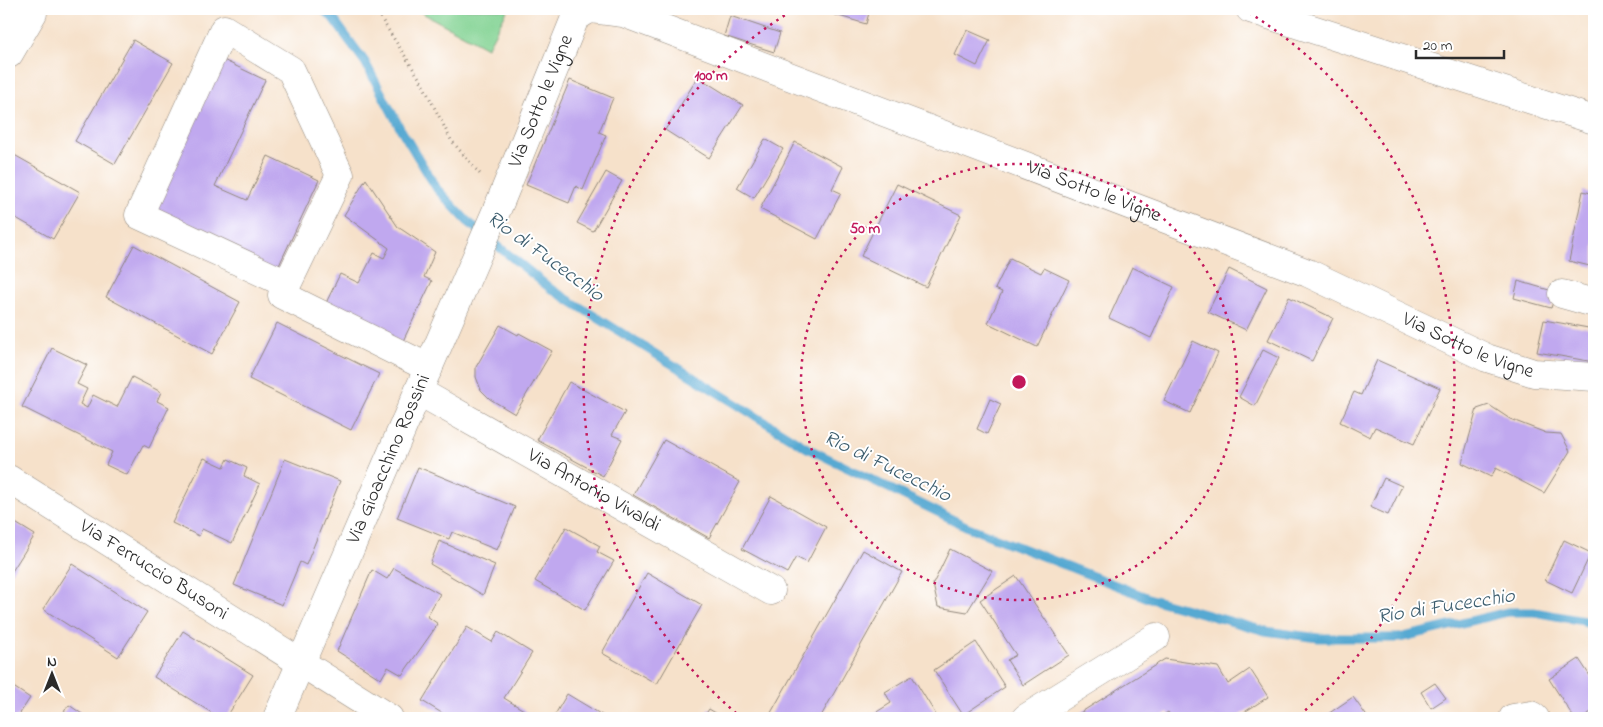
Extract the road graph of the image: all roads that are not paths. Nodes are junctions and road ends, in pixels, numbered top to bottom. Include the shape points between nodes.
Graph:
1 (25, 9) edge
2 (590, 9) edge
3 (1250, 9) edge
4 (9, 54) edge
5 (1594, 120) edge
6 (496, 211) joint
7 (287, 284) junction
8 (1562, 294) dead end
9 (1594, 303) edge
10 (1594, 377) edge
11 (424, 379) junction
12 (9, 479) edge
13 (770, 591) dead end
14 (1156, 637) dead end
15 (299, 663) junction
16 (277, 718) edge
17 (388, 718) edge
18 (1026, 718) edge

1 - 4 street via 33,13
2 - 6 street, Via Sotto le Vigne via 575,18
2 - 10 street, Via Sotto le Vigne via 623,13 1308,272 1487,358 1534,373
3 - 5 street
6 - 11 street, Via Gioacchino Rossini
7 - 7 street via 340,175 291,70 224,29 139,216
7 - 11 street, Via Antonio Vivaldi via 282,295
8 - 9 street
11 - 13 street, Via Antonio Vivaldi
11 - 15 street, Via Gioacchino Rossini
12 - 15 street, Via Ferruccio Busoni
14 - 18 street
15 - 16 street, Via Gioacchino Rossini
15 - 17 street, Via Ferruccio Busoni

